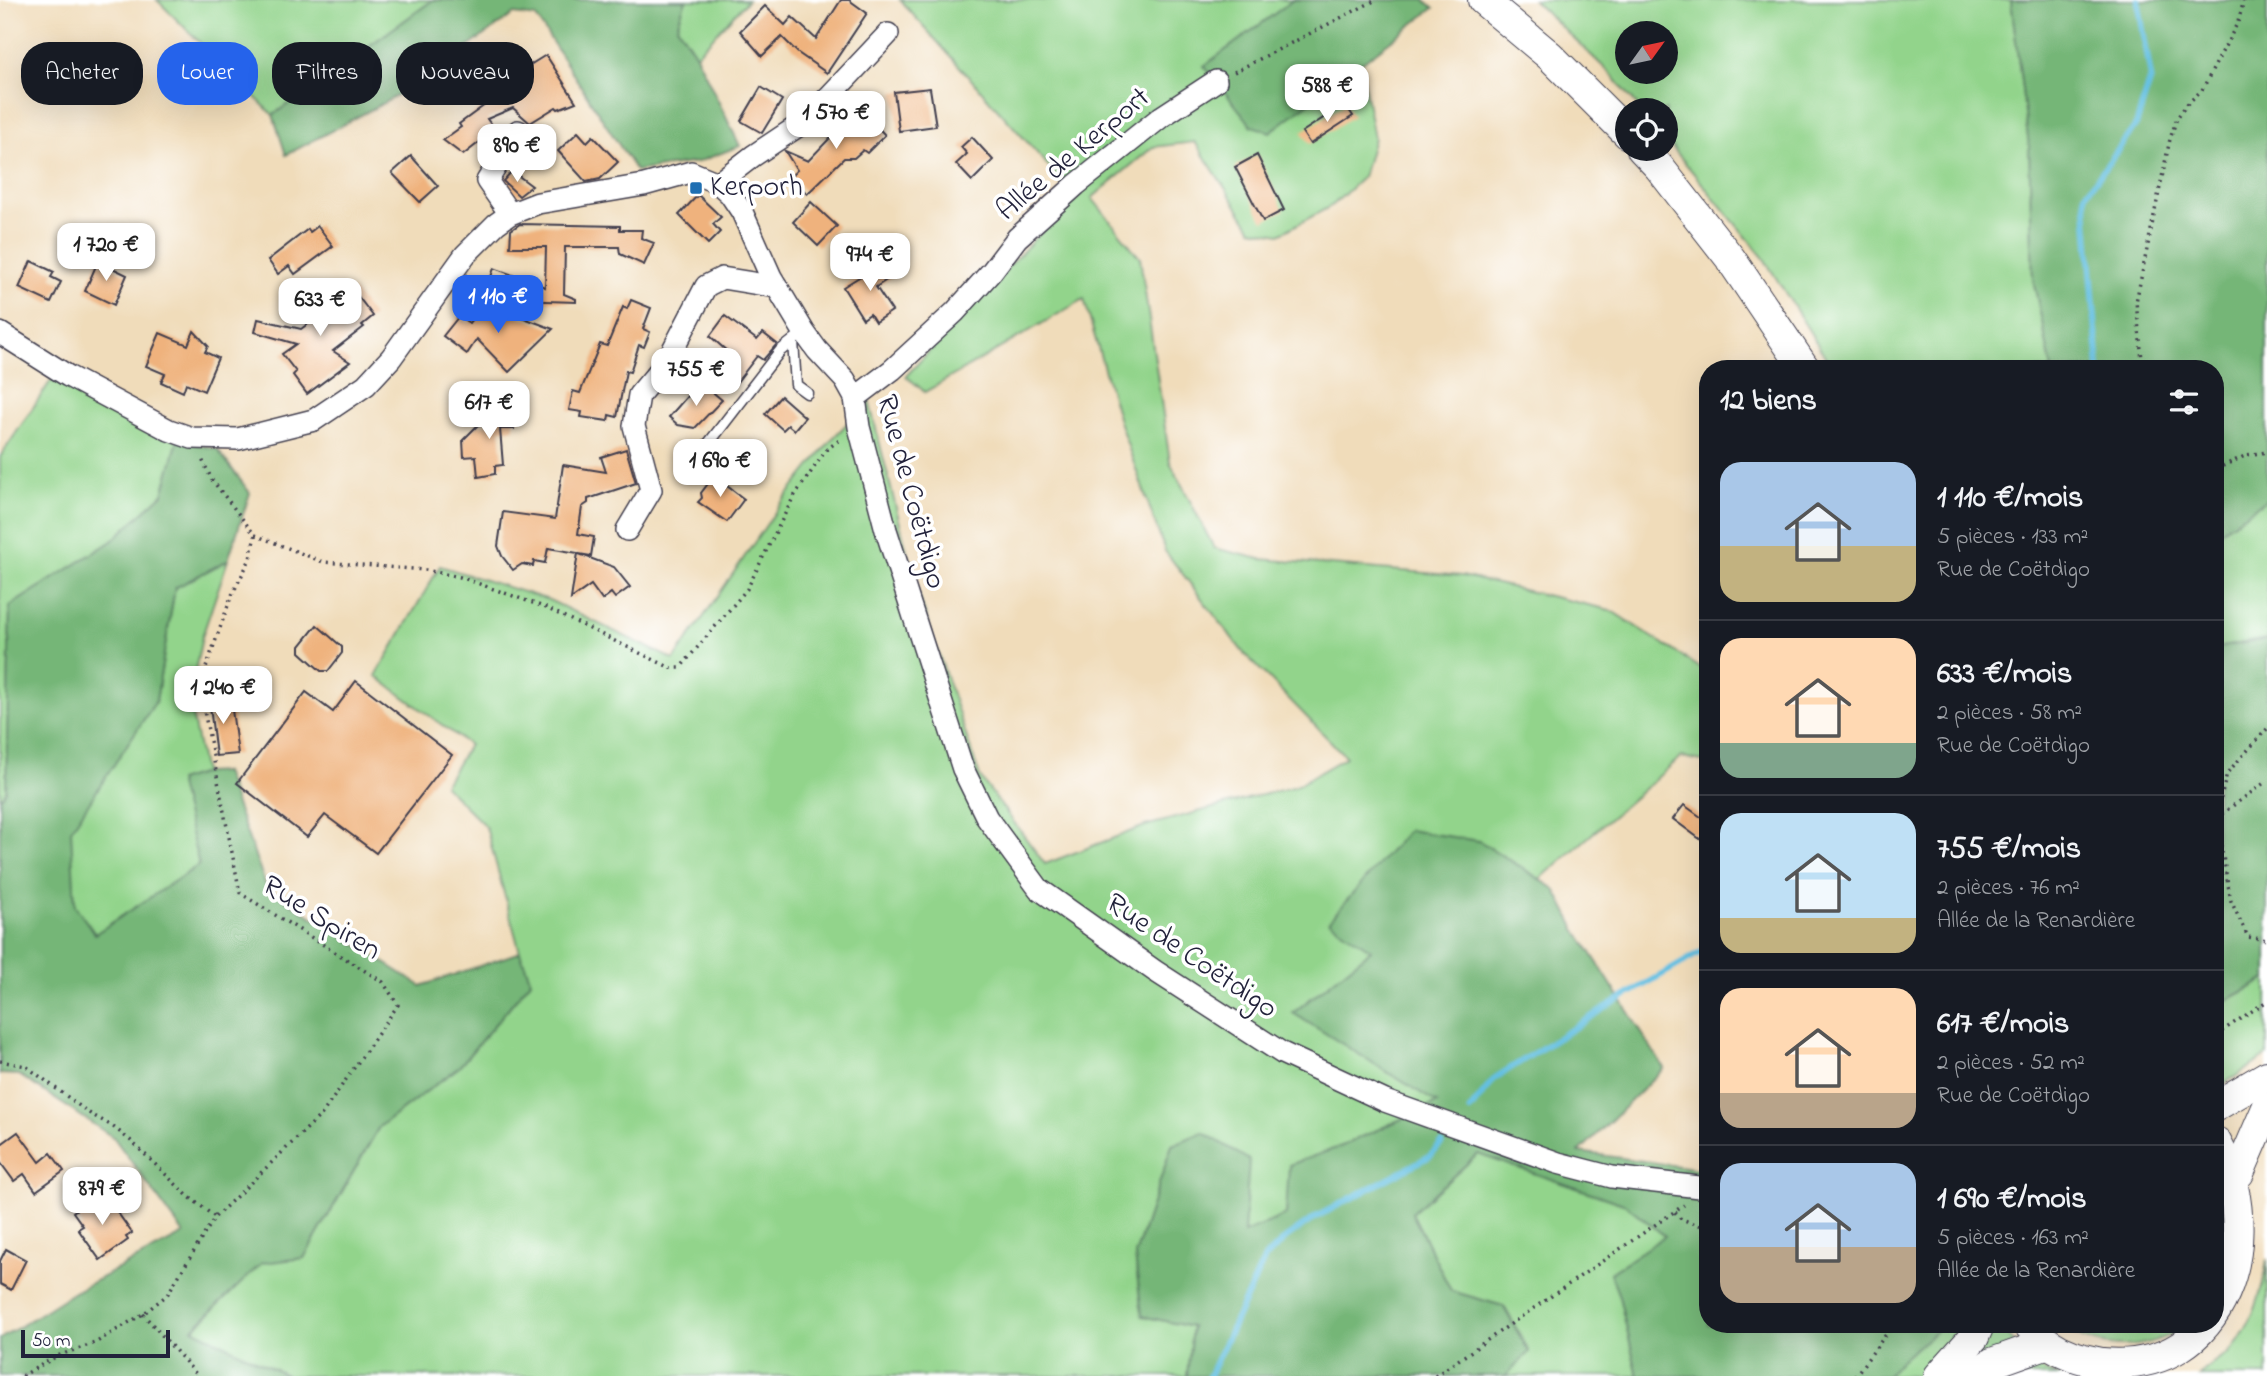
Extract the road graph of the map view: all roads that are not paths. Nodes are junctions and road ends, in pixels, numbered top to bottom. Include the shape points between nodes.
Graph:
1 (1483, 0) edge
2 (888, 34) dead end
3 (1216, 81) road end
4 (1615, 121) edge
5 (518, 131) dead end
6 (1652, 161) edge
7 (718, 183) junction
8 (510, 214) junction
9 (776, 287) junction
10 (0, 333) edge
11 (799, 336) junction
12 (1799, 360) edge
13 (807, 393) dead end
14 (855, 398) junction
15 (735, 476) dead end
16 (627, 530) dead end
17 (2267, 1076) edge
18 (2224, 1101) edge
19 (2267, 1108) edge
20 (2224, 1153) edge
21 (2239, 1173) junction
22 (1699, 1187) edge
23 (2224, 1320) edge
24 (1975, 1333) edge
25 (2208, 1333) edge
26 (2038, 1334) edge
27 (2176, 1365) edge
28 (2104, 1370) edge
29 (1939, 1376) edge
30 (1971, 1376) edge

1 - 4 main road via 1550,56
2 - 7 street via 807,120
3 - 14 street, Allée de Kerport via 1161,117 1076,185 1017,238 955,312
5 - 8 street via 487,181
6 - 12 main road via 1730,258
7 - 8 street via 691,172 645,185 538,203
7 - 9 street, Rue de Coëtdigo via 742,212
8 - 10 street via 465,255 391,358 366,385 313,419 238,439 192,438 169,430
9 - 11 street, Rue de Coëtdigo
9 - 16 street via 722,278 706,286 666,362 639,395 634,426 651,490
11 - 13 lane via 796,385
11 - 14 street, Rue de Coëtdigo via 845,380
11 - 15 lane via 780,351 702,452
14 - 22 street, Rue de Coëtdigo via 886,530 963,769 987,818 1040,889 1282,1054 1385,1101 1558,1163 1612,1177
17 - 18 main road
19 - 21 main road
20 - 21 main road
21 - 23 main road via 2252,1210 2254,1249 2244,1287
24 - 29 main road
25 - 27 main road
26 - 28 main road
26 - 30 main road
27 - 28 main road

